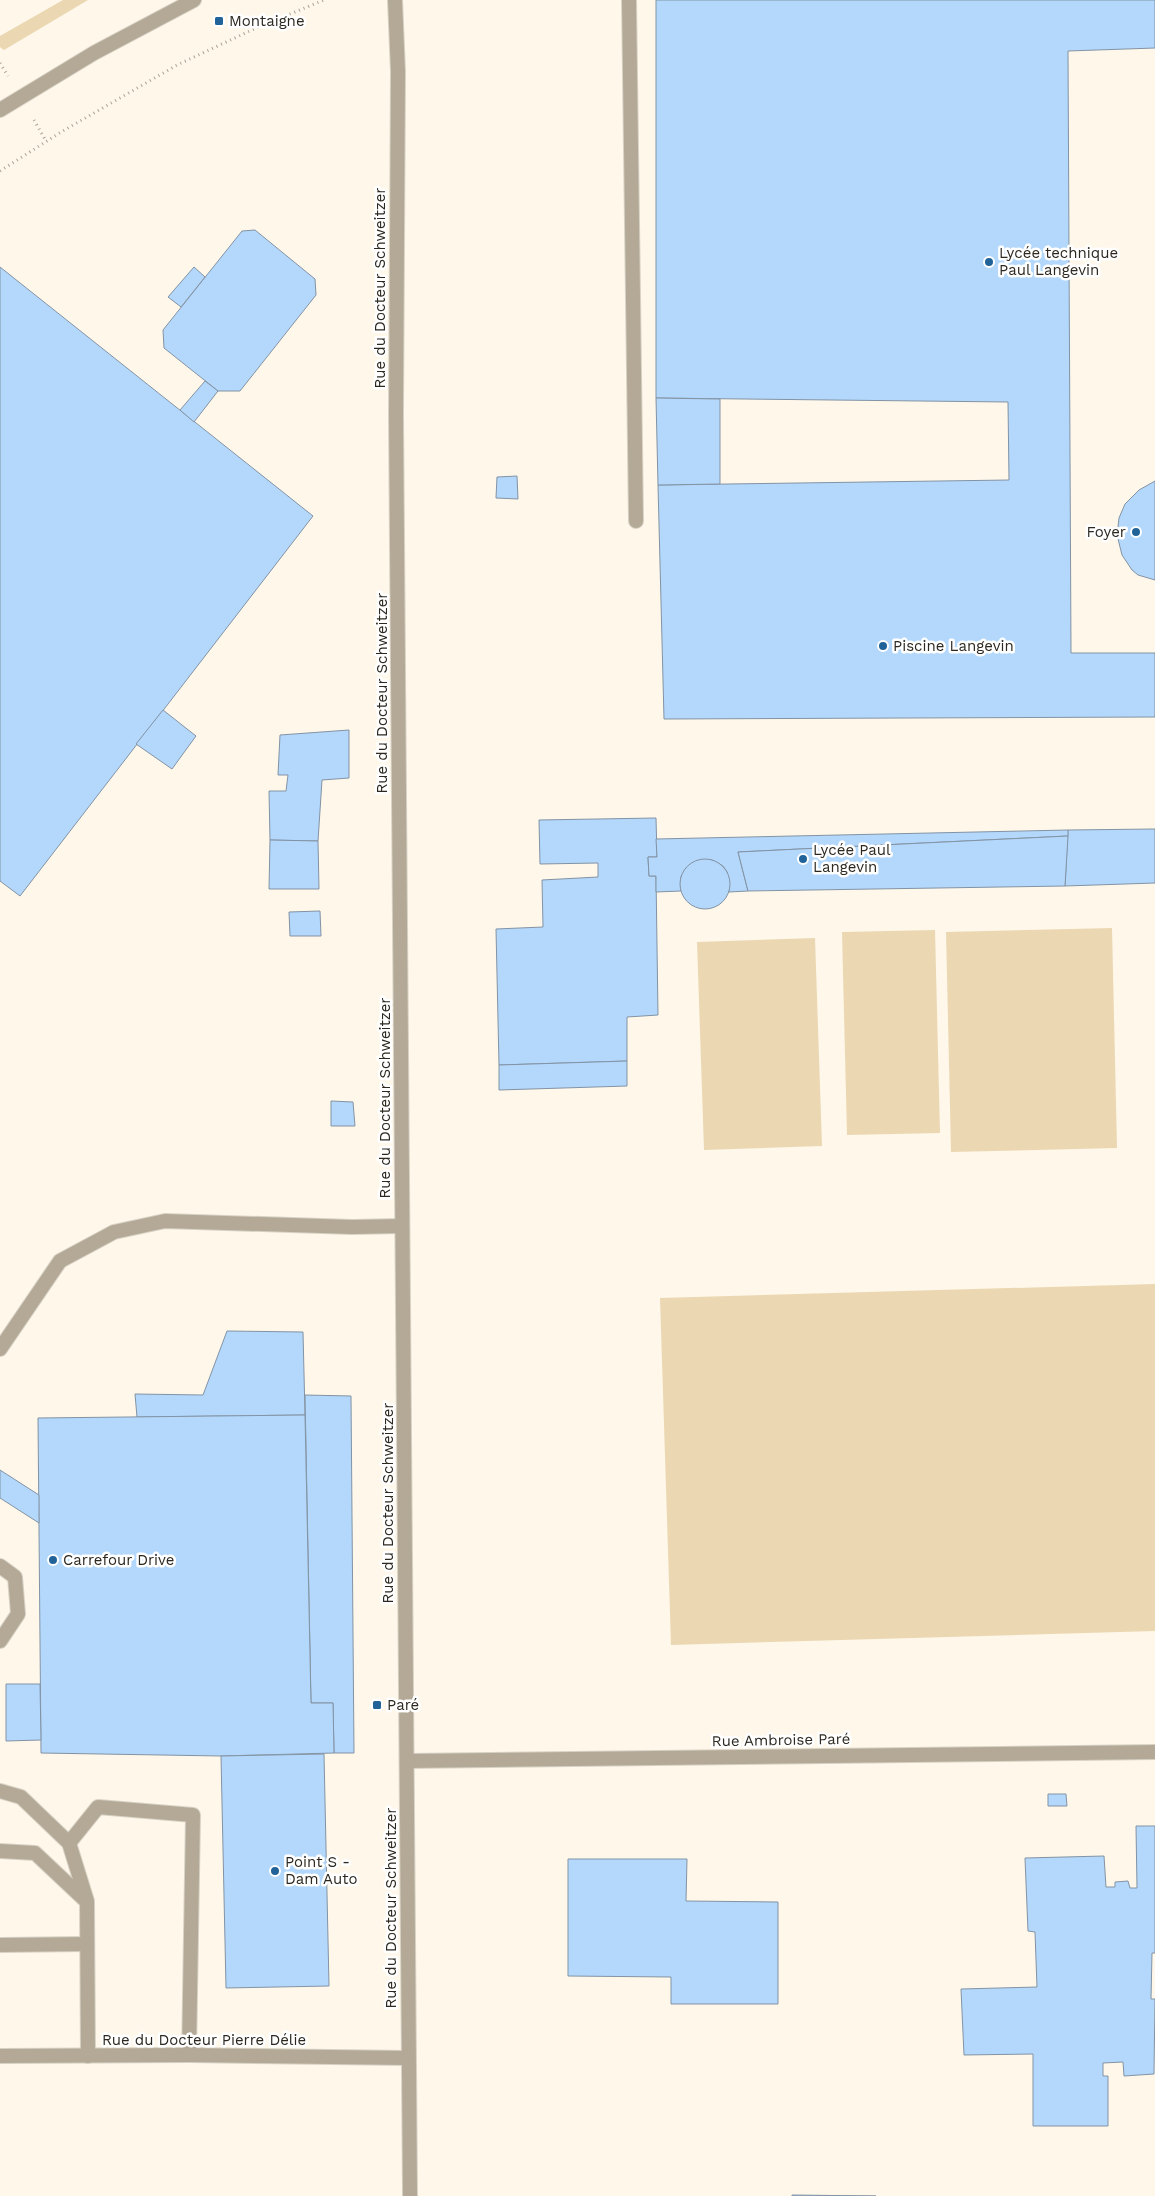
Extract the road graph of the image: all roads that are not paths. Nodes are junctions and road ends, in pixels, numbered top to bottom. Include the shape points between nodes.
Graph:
1 (194, 0) edge
2 (395, 0) edge
3 (629, 0) edge
4 (0, 110) edge
5 (636, 520) dead end
6 (402, 1226) junction
7 (0, 1349) edge
8 (0, 1566) edge
9 (0, 1641) edge
10 (1155, 1752) edge
11 (406, 1761) junction
12 (0, 1791) edge
13 (69, 1843) junction
14 (0, 1852) edge
15 (87, 1901) junction
16 (86, 1944) junction
17 (0, 1945) edge
18 (0, 2056) edge
19 (88, 2056) junction
20 (189, 2056) junction
21 (408, 2058) junction
22 (410, 2196) edge

1 - 4 street via 101,49
2 - 6 street, Rue du Docteur Schweitzer via 398,72 396,425
3 - 5 street
6 - 7 street via 165,1221 114,1232 60,1260
6 - 11 street, Rue du Docteur Schweitzer
8 - 9 street via 15,1577 18,1614
10 - 11 street, Rue Ambroise Paré
11 - 21 street, Rue du Docteur Schweitzer
12 - 13 street via 21,1797
13 - 15 street
13 - 20 street via 98,1807 193,1815
14 - 15 street via 35,1853
15 - 16 street
16 - 17 street
16 - 19 street
18 - 19 street, Rue du Docteur Pierre Délie
19 - 20 street, Rue du Docteur Pierre Délie
20 - 21 street, Rue du Docteur Pierre Délie
21 - 22 street, Rue du Docteur Schweitzer

